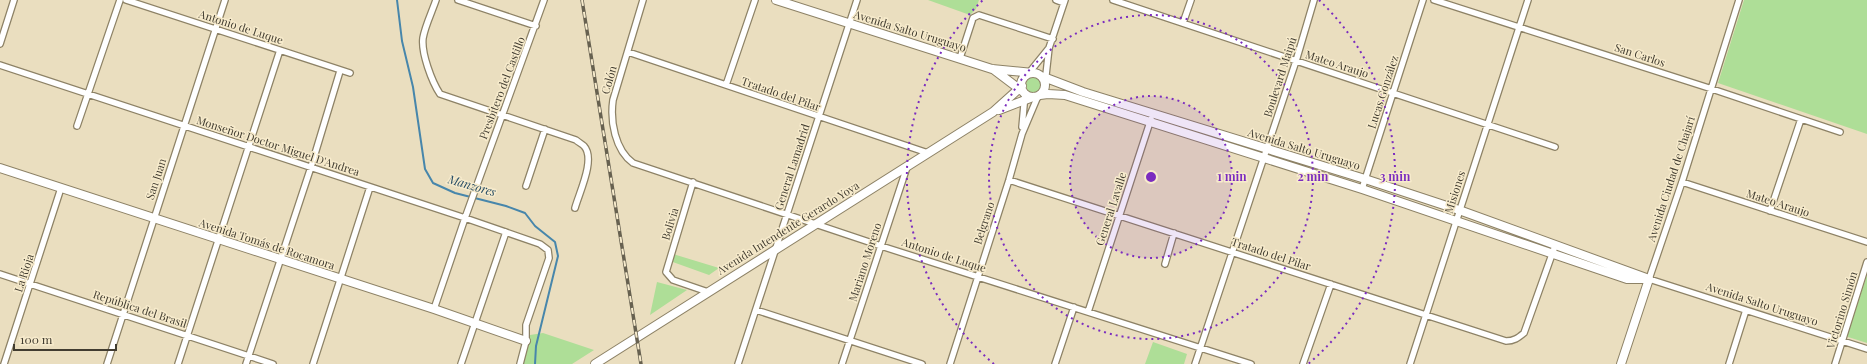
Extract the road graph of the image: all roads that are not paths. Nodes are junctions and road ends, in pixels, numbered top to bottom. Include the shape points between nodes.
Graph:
1 (14, 0) edge
2 (120, 0) edge
3 (126, 0) edge
4 (225, 0) edge
5 (436, 0) edge
6 (458, 0) edge
7 (544, 0) edge
8 (643, 0) edge
9 (754, 0) edge
10 (776, 0) edge
11 (857, 0) edge
12 (1056, 0) edge
13 (1113, 0) edge
14 (1190, 0) edge
15 (1314, 0) edge
16 (1423, 0) edge
17 (1434, 0) edge
18 (1528, 0) edge
19 (1739, 0) edge
20 (1065, 1) edge
21 (1183, 23) junction
22 (849, 24) junction
23 (536, 26) junction
24 (1519, 26) junction
25 (215, 30) junction
26 (1052, 39) junction
27 (0, 44) edge
28 (1049, 48) junction
29 (280, 50) junction
30 (628, 52) junction
31 (960, 58) junction
32 (1296, 61) junction
33 (0, 65) edge
34 (992, 69) junction
35 (340, 71) junction
36 (350, 73) dead end
37 (1036, 77) junction
38 (726, 85) junction
39 (1712, 89) junction
40 (1394, 92) junction
41 (88, 93) junction
42 (1028, 93) junction
43 (993, 112) junction
44 (1152, 113) junction
45 (503, 114) junction
46 (819, 117) junction
47 (1801, 119) junction
48 (1150, 122) junction
49 (1487, 124) junction
50 (77, 126) dead end
51 (184, 126) junction
52 (545, 129) junction
53 (1840, 132) dead end
54 (1022, 134) junction
55 (1555, 146) dead end
56 (249, 147) junction
57 (1267, 149) junction
58 (928, 153) junction
59 (1263, 158) junction
60 (633, 163) joint
61 (907, 166) junction
62 (311, 167) junction
63 (0, 168) edge
64 (1365, 179) junction
65 (1009, 180) junction
66 (693, 182) junction
67 (1682, 182) junction
68 (526, 186) dead end
69 (370, 187) junction
70 (61, 188) junction
71 (1362, 189) junction
72 (574, 208) dead end
73 (1459, 210) junction
74 (1770, 211) junction
75 (787, 214) junction
76 (1119, 216) junction
77 (154, 218) junction
78 (465, 218) junction
79 (1456, 220) junction
80 (816, 224) junction
81 (506, 232) junction
82 (1174, 233) junction
83 (219, 240) junction
84 (1867, 242) edge
85 (881, 246) junction
86 (1555, 246) junction
87 (775, 249) junction
88 (1232, 251) junction
89 (1551, 254) junction
90 (280, 260) junction
91 (1867, 262) edge
92 (1165, 264) dead end
93 (0, 274) edge
94 (978, 276) junction
95 (1649, 279) junction
96 (340, 280) junction
97 (31, 284) junction
98 (1331, 284) junction
99 (708, 292) junction
100 (1074, 307) junction
101 (434, 309) junction
102 (756, 310) junction
103 (1746, 310) junction
104 (1088, 312) junction
105 (123, 315) junction
106 (1426, 315) junction
107 (474, 323) junction
108 (188, 336) junction
109 (849, 340) junction
110 (526, 341) junction
111 (1843, 341) junction
112 (1200, 348) junction
113 (1867, 349) edge
114 (249, 356) junction
115 (600, 363) edge
116 (4, 364) edge
117 (107, 364) edge
118 (178, 364) edge
119 (246, 364) edge
120 (273, 364) edge
121 (313, 364) edge
122 (460, 364) edge
123 (520, 364) edge
124 (738, 364) edge
125 (842, 364) edge
126 (922, 364) edge
127 (950, 364) edge
128 (1055, 364) edge
129 (1195, 364) edge
130 (1251, 364) edge
131 (1303, 364) edge
132 (1410, 364) edge
133 (1621, 364) edge
134 (1729, 364) edge
135 (1835, 364) edge

1 - 27 street
2 - 41 street
3 - 25 street, Antonio de Luque
4 - 25 street, San Juan
5 - 45 street via 423,38 423,49 434,86 440,94
6 - 23 street
7 - 23 street, Presbítero del Castillo
8 - 30 street, Colón
9 - 38 street
10 - 22 main road, Avenida Salto Uruguayo
11 - 22 street, General Lamadrid
12 - 20 street
13 - 21 street, Mateo Araujo
14 - 21 street
15 - 32 street, Boulevard Maipú
16 - 40 street, Lucas González
17 - 24 street, San Carlos
18 - 24 street, Misiones
19 - 39 street, Avenida Ciudad de Chajarí
20 - 26 street
21 - 32 street, Mateo Araujo
22 - 31 main road, Avenida Salto Uruguayo
22 - 46 street, General Lamadrid
23 - 45 street, Presbítero del Castillo
24 - 39 street, San Carlos
24 - 49 street, Misiones
25 - 29 street, Antonio de Luque
25 - 51 street, San Juan
26 - 28 street
26 - 31 street via 979,15 973,18
28 - 37 street
28 - 37 street
29 - 35 street, Antonio de Luque
29 - 56 street
30 - 38 street, Tratado del Pilar
30 - 60 street, Colón via 612,111 618,143
31 - 34 main road, Avenida Salto Uruguayo
32 - 40 street, Mateo Araujo
32 - 57 street, Boulevard Maipú
33 - 41 street, Monseñor Doctor Miguel D'Andrea
34 - 37 main road, Avenida Salto Uruguayo
34 - 42 main road, Avenida Salto Uruguayo
35 - 36 street, Antonio de Luque
35 - 62 street
37 - 42 main road
37 - 42 main road via 1043,91
37 - 44 main road, Avenida Salto Uruguayo
38 - 46 street, Tratado del Pilar
39 - 47 street, San Carlos
39 - 67 street, Avenida Ciudad de Chajarí
40 - 49 street, Mateo Araujo
40 - 64 street, Lucas González
41 - 50 street
41 - 51 street, Monseñor Doctor Miguel D'Andrea
42 - 43 main road, Avenida Intendente Gerardo Yoya
42 - 43 main road, Avenida Intendente Gerardo Yoya
42 - 48 main road, Avenida Salto Uruguayo via 1065,95
42 - 54 street, Belgrano
42 - 54 street, Belgrano
43 - 58 main road, Avenida Intendente Gerardo Yoya
44 - 48 street, General Lavalle
44 - 57 main road, Avenida Salto Uruguayo
45 - 52 street
45 - 78 street, Presbítero del Castillo
46 - 58 street, Tratado del Pilar
46 - 75 street, General Lamadrid
47 - 53 street, San Carlos
47 - 74 street
48 - 59 main road, Avenida Salto Uruguayo
48 - 76 street, General Lavalle
49 - 55 street, Mateo Araujo
49 - 73 street, Misiones
51 - 56 street, Monseñor Doctor Miguel D'Andrea
51 - 77 street, San Juan
52 - 68 street
52 - 72 street via 576,140 587,152 588,164
54 - 65 street, Belgrano
56 - 62 street, Monseñor Doctor Miguel D'Andrea
56 - 83 street
57 - 59 street, Boulevard Maipú
57 - 64 main road, Avenida Salto Uruguayo
58 - 61 main road, Avenida Intendente Gerardo Yoya
59 - 71 main road, Avenida Salto Uruguayo
59 - 88 street, Boulevard Maipú
60 - 66 street, Antonio de Luque
61 - 80 main road, Avenida Intendente Gerardo Yoya
61 - 85 street, Mariano Moreno
62 - 69 street, Monseñor Doctor Miguel D'Andrea
62 - 90 street
63 - 70 main road, Avenida Tomás de Rocamora
64 - 71 street, Lucas González
64 - 73 main road, Avenida Salto Uruguayo
65 - 76 street, Tratado del Pilar
65 - 94 street, Belgrano
66 - 75 street, Antonio de Luque
66 - 99 street, Bolivia via 666,272 673,280
67 - 74 street, Mateo Araujo
67 - 95 street, Avenida Ciudad de Chajarí
69 - 78 street, Monseñor Doctor Miguel D'Andrea
69 - 96 street
70 - 77 main road, Avenida Tomás de Rocamora
70 - 97 street, La Rioja
71 - 79 main road, Avenida Salto Uruguayo
73 - 79 street, Misiones
73 - 86 main road, Avenida Salto Uruguayo
74 - 84 street, Mateo Araujo
75 - 80 street, Antonio de Luque
75 - 87 street, General Lamadrid
76 - 82 street, Tratado del Pilar
76 - 104 street, General Lavalle
77 - 83 main road, Avenida Tomás de Rocamora
77 - 105 street, San Juan
78 - 81 street, Monseñor Doctor Miguel D'Andrea
78 - 101 street
79 - 89 main road, Avenida Salto Uruguayo
79 - 106 street, Misiones
80 - 85 street, Antonio de Luque
80 - 87 main road, Avenida Intendente Gerardo Yoya
81 - 107 street
81 - 110 street, Monseñor Doctor Miguel D'Andrea via 540,244 548,250 549,258 526,325
82 - 88 street, Tratado del Pilar
82 - 92 street
83 - 90 main road, Avenida Tomás de Rocamora
83 - 108 street
85 - 94 street, Antonio de Luque
85 - 109 street, Mariano Moreno
86 - 89 street
86 - 95 main road, Avenida Salto Uruguayo
87 - 99 main road, Avenida Intendente Gerardo Yoya
87 - 102 street, General Lamadrid
88 - 98 street, Tratado del Pilar
88 - 112 street, Boulevard Maipú
89 - 95 main road, Avenida Salto Uruguayo via 1627,279
89 - 106 street, Tratado del Pilar via 1524,333 1518,338 1506,341
90 - 96 main road, Avenida Tomás de Rocamora
90 - 114 street
91 - 111 street, Victorino Simón
93 - 97 street, República del Brasil
94 - 100 street, Antonio de Luque
94 - 127 street, Belgrano
95 - 103 street, Avenida Salto Uruguayo
95 - 133 main road, Avenida Ciudad de Chajarí
96 - 101 main road, Avenida Tomás de Rocamora
96 - 121 street
97 - 105 street, República del Brasil
97 - 116 street, La Rioja
98 - 106 street, Tratado del Pilar
98 - 131 street
99 - 115 main road, Avenida Intendente Gerardo Yoya
100 - 104 street, Antonio de Luque
100 - 128 street
101 - 107 main road, Avenida Tomás de Rocamora
102 - 109 street
102 - 124 street, General Lamadrid
103 - 111 street, Avenida Salto Uruguayo
103 - 134 street
104 - 112 street, Antonio de Luque
105 - 108 street, República del Brasil
105 - 117 street, San Juan
106 - 132 street, Misiones
107 - 110 main road, Avenida Tomás de Rocamora
107 - 122 street
108 - 114 street, República del Brasil
108 - 118 street
109 - 125 street, Mariano Moreno
109 - 126 street
110 - 123 street
111 - 113 street, Avenida Salto Uruguayo
111 - 135 street, Victorino Simón
112 - 129 street, Boulevard Maipú
112 - 130 street, Antonio de Luque
114 - 119 street
114 - 120 street, República del Brasil

